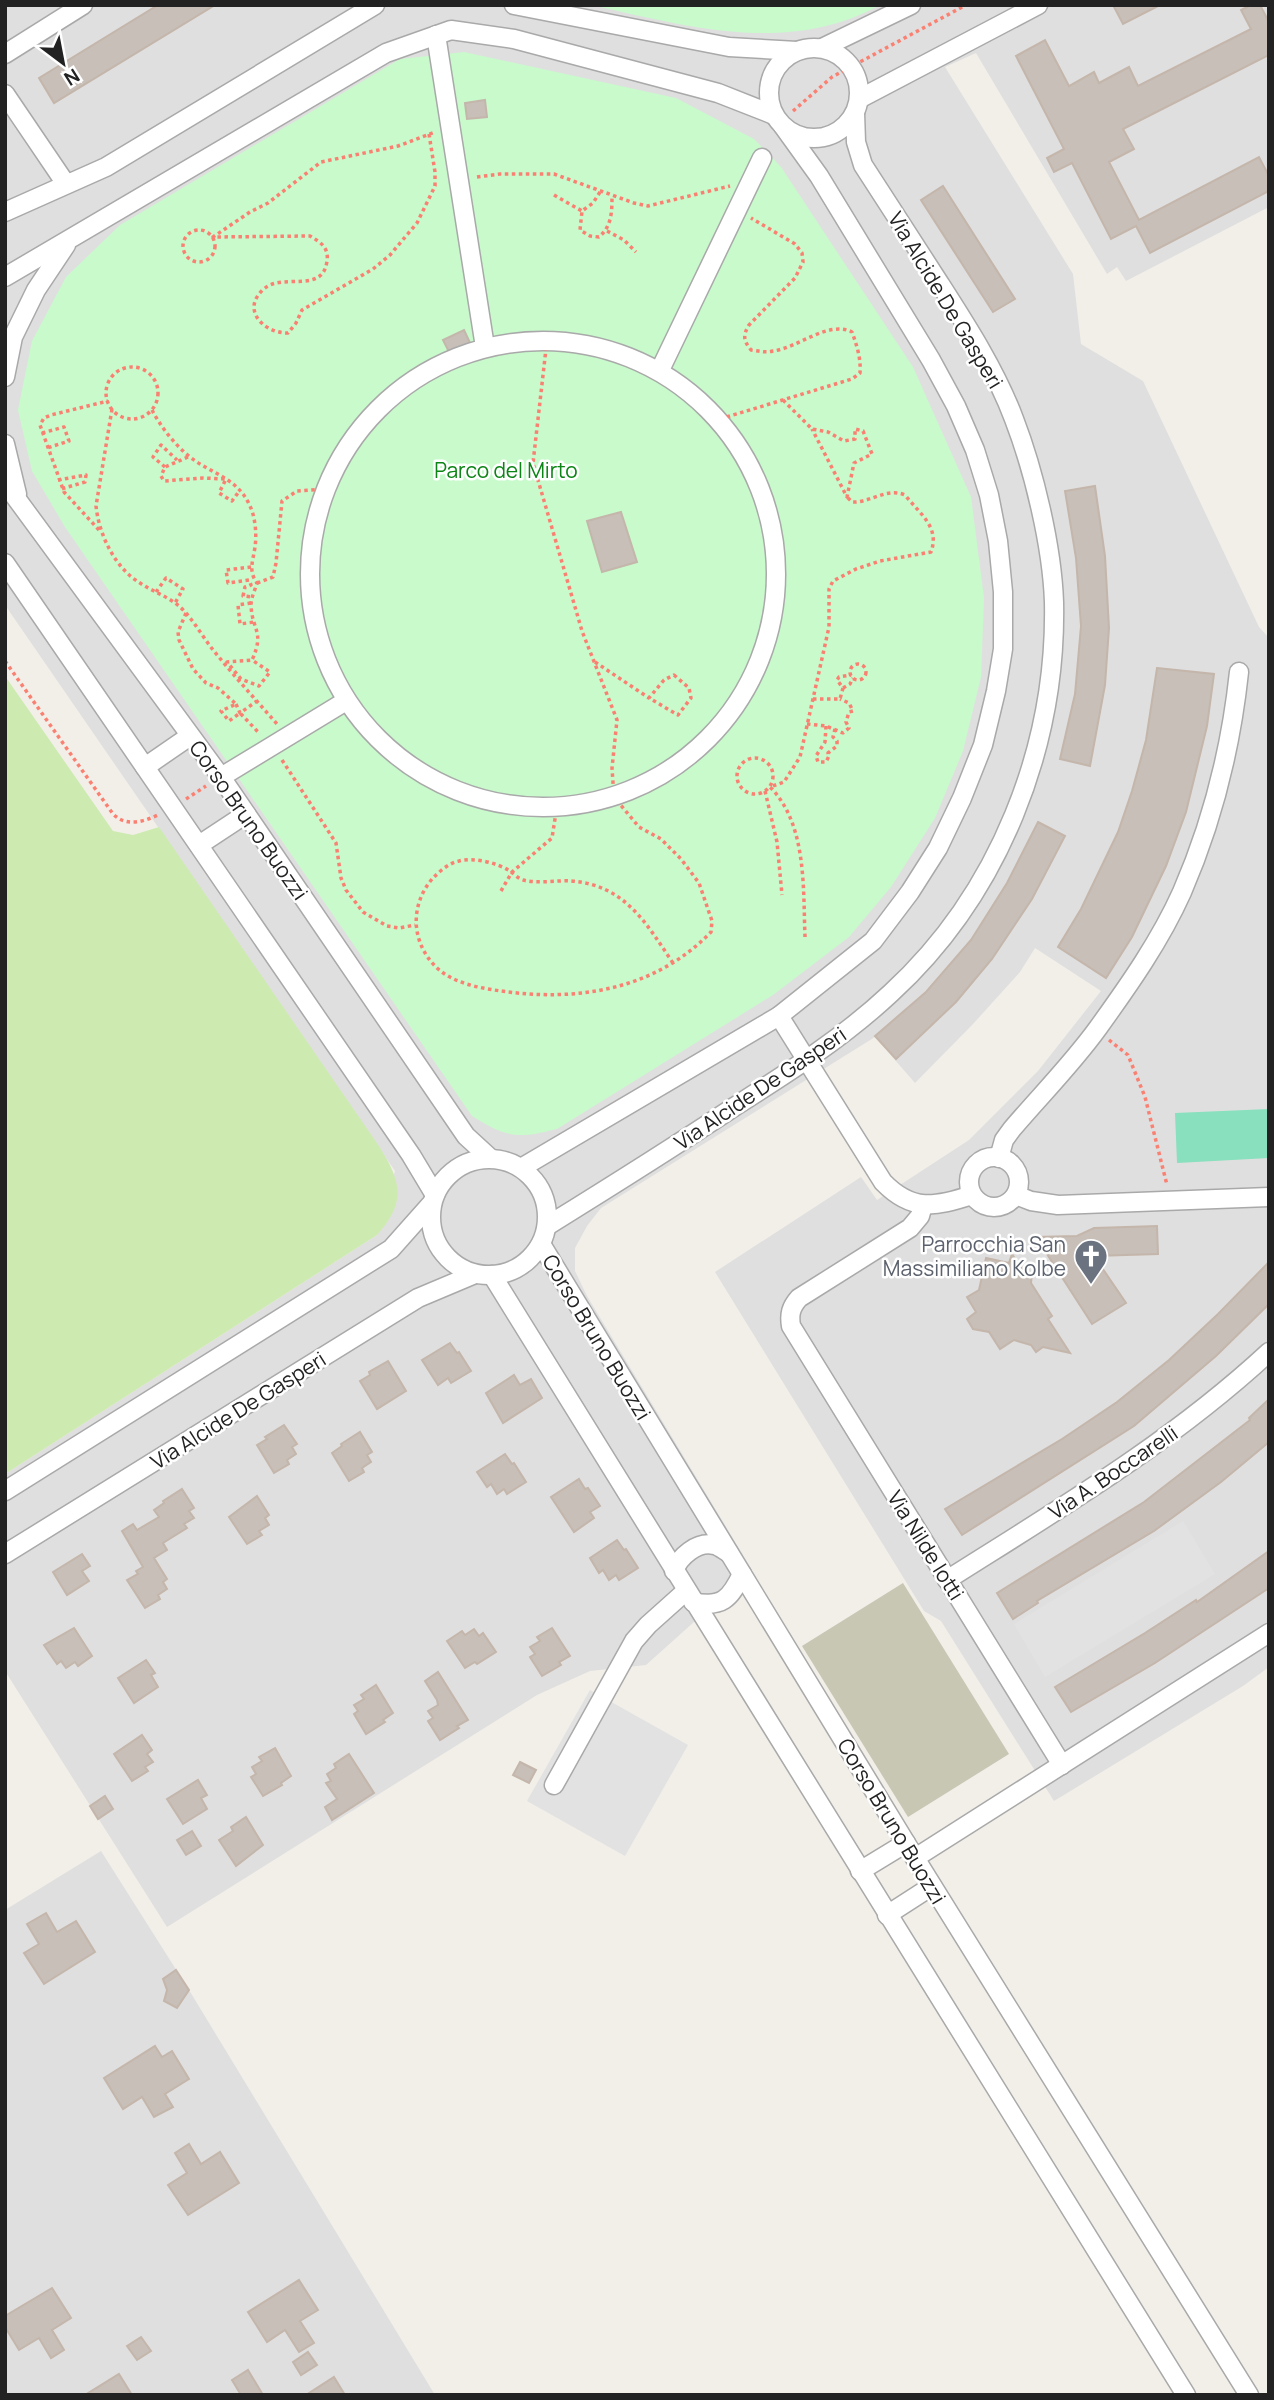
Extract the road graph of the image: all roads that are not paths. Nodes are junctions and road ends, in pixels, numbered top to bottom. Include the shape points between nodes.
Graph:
1 (83, 5) edge
2 (375, 5) edge
3 (514, 5) edge
4 (1038, 5) edge
5 (908, 6) edge
6 (436, 35) junction
7 (822, 48) junction
8 (797, 51) junction
9 (5, 54) edge
10 (5, 94) edge
11 (857, 106) junction
12 (779, 121) junction
13 (762, 158) dead end
14 (66, 184) junction
15 (5, 212) edge
16 (69, 240) junction
17 (5, 277) edge
18 (485, 348) junction
19 (660, 370) junction
20 (5, 377) edge
21 (5, 444) edge
22 (5, 483) edge
23 (19, 504) junction
24 (5, 563) edge
25 (1239, 672) dead end
26 (346, 701) junction
27 (190, 736) junction
28 (145, 767) junction
29 (221, 777) junction
30 (246, 814) junction
31 (198, 845) junction
32 (779, 1016) junction
33 (807, 1060) junction
34 (490, 1158) junction
35 (999, 1158) junction
36 (521, 1168) junction
37 (972, 1195) junction
38 (1016, 1195) junction
39 (1269, 1198) edge
40 (433, 1199) junction
41 (923, 1205) junction
42 (547, 1226) junction
43 (541, 1244) junction
44 (484, 1275) junction
45 (1269, 1352) edge
46 (5, 1491) edge
47 (729, 1553) junction
48 (5, 1554) edge
49 (674, 1571) junction
50 (742, 1574) junction
51 (947, 1580) junction
52 (690, 1596) junction
53 (1269, 1633) edge
54 (1062, 1765) junction
55 (554, 1785) dead end
56 (910, 1851) junction
57 (860, 1871) junction
58 (932, 1886) junction
59 (887, 1915) junction
60 (1186, 2395) edge
61 (1249, 2395) edge

1 - 9 street
2 - 14 street via 106,167
3 - 8 street via 699,43
4 - 11 street
5 - 7 street
6 - 12 street via 451,30 514,39 718,93
6 - 16 street via 386,53
6 - 18 street
7 - 8 street
7 - 11 street, Via Alcide De Gasperi via 834,51 851,66 859,85
8 - 12 street via 773,73 769,94
10 - 14 street
11 - 12 street via 847,124 822,138 801,136
11 - 33 street, Via Alcide De Gasperi via 856,142 863,165 962,319 1014,418 1047,545 1054,600 1052,652 1047,706 1016,814 965,908 892,993
12 - 32 street, Via Alcide De Gasperi via 819,176 956,406 989,495 1003,592 1003,649 996,691 982,745 938,848 873,941
13 - 19 street
14 - 15 street
16 - 17 street
16 - 20 street via 36,290 13,337
18 - 19 street via 547,340 605,348
18 - 26 street via 418,377 363,426 326,489 309,561 316,634
19 - 26 street via 720,419 761,484 764,497 778,560 770,637 737,707 683,762 614,797 557,806 509,806 445,787 389,751
21 - 23 street
22 - 23 street, Corso Bruno Buozzi
23 - 27 street, Corso Bruno Buozzi
24 - 28 street
25 - 35 street via 1233,726 1203,838 1181,894 1153,947 1097,1030 1012,1129
26 - 29 street via 282,730 272,746
27 - 28 street
27 - 29 street, Corso Bruno Buozzi
28 - 31 street
29 - 30 street, Corso Bruno Buozzi
30 - 31 street
30 - 34 street, Corso Bruno Buozzi via 466,1136
31 - 40 street via 411,1155
32 - 33 street
32 - 36 street, Via Alcide De Gasperi
33 - 41 street via 883,1182 894,1193
33 - 42 street, Via Alcide De Gasperi
34 - 36 street
34 - 40 street via 457,1168
35 - 37 street via 984,1159 971,1171
35 - 38 street via 1008,1161 1018,1175
36 - 42 street via 542,1193
37 - 38 street via 992,1208 1008,1204
37 - 41 street
38 - 39 street via 1058,1205
40 - 44 street via 430,1222 444,1256 458,1267
40 - 46 street via 391,1249
41 - 51 street, Via Nilde Iotti via 910,1228 799,1298 789,1317
42 - 43 street
43 - 44 street via 529,1260 512,1270
43 - 47 street, Corso Bruno Buozzi
44 - 48 street, Via Alcide De Gasperi via 418,1298
44 - 49 street
45 - 51 street, Via A. Boccarelli via 1192,1419 1142,1455
47 - 49 street via 714,1545 702,1546 689,1551
47 - 50 street, Corso Bruno Buozzi
49 - 52 street
50 - 52 street via 733,1593 719,1603 704,1604
50 - 56 street, Corso Bruno Buozzi
51 - 54 street, Via Nilde Iotti
52 - 55 street via 648,1625 634,1641
52 - 57 street
53 - 54 street
54 - 56 street
56 - 57 street
56 - 58 street, Corso Bruno Buozzi
57 - 59 street
58 - 59 street
58 - 61 street, Corso Bruno Buozzi
59 - 60 street

